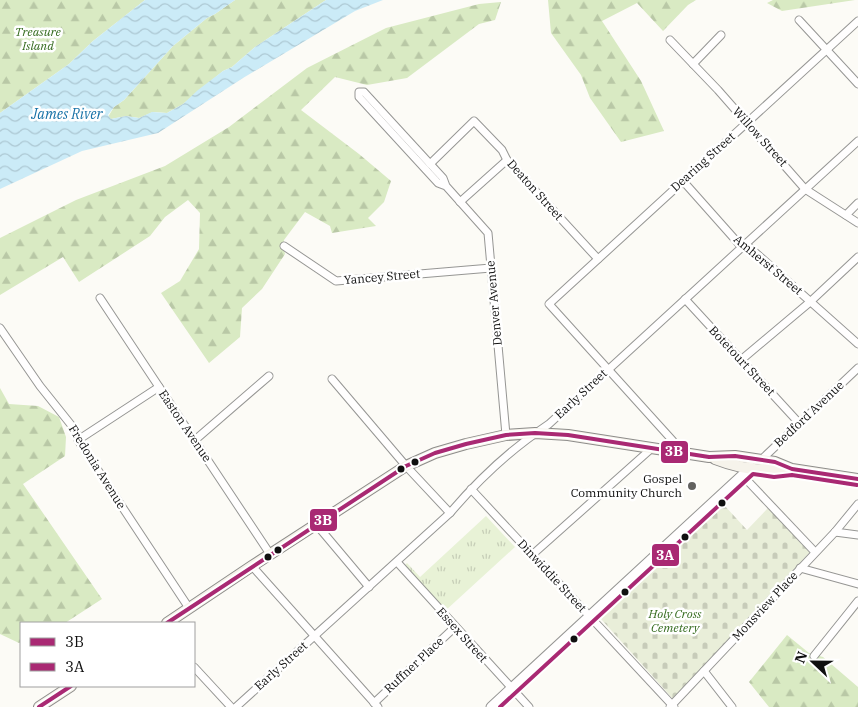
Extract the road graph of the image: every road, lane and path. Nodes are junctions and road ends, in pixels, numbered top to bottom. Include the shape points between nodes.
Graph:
1 (799, 20) dead end
2 (858, 21) edge
3 (722, 35) dead end
4 (670, 40) dead end
5 (827, 50) junction
6 (693, 64) junction
7 (858, 84) edge
8 (747, 123) junction
9 (858, 141) edge
10 (507, 160) junction
11 (430, 164) junction
12 (683, 181) junction
13 (446, 186) junction
14 (805, 189) junction
15 (460, 202) junction
16 (858, 203) edge
17 (846, 215) junction
18 (858, 223) edge
19 (744, 245) junction
20 (284, 246) dead end
21 (858, 257) edge
22 (598, 259) junction
23 (491, 268) junction
24 (100, 298) dead end
25 (685, 299) junction
26 (810, 302) junction
27 (0, 328) edge
28 (858, 344) edge
29 (741, 360) junction
30 (858, 368) edge
31 (608, 369) junction
32 (269, 376) dead end
33 (332, 379) dead end
34 (159, 387) junction
35 (799, 423) junction
36 (535, 433) junction
37 (506, 435) junction
38 (78, 440) junction
39 (195, 440) junction
40 (652, 448) junction
41 (671, 451) junction
42 (713, 458) junction
43 (761, 460) junction
44 (406, 466) junction
45 (752, 468) junction
46 (792, 469) junction
47 (743, 476) junction
48 (858, 479) edge
49 (471, 489) junction
50 (858, 504) edge
51 (450, 513) junction
52 (316, 524) junction
53 (834, 532) junction
54 (858, 536) edge
55 (815, 552) junction
56 (270, 554) junction
57 (532, 556) junction
58 (397, 562) junction
59 (252, 566) junction
60 (800, 568) junction
61 (858, 584) edge
62 (370, 587) junction
63 (858, 601) edge
64 (189, 608) junction
65 (590, 616) junction
66 (168, 622) edge
67 (454, 627) junction
68 (314, 636) junction
69 (814, 656) dead end
70 (195, 668) edge
71 (704, 671) junction
72 (70, 687) edge
73 (511, 688) junction
74 (53, 704) edge
75 (376, 705) edge
76 (672, 706) edge
77 (39, 707) edge
78 (231, 707) edge
79 (236, 707) edge
80 (491, 707) edge
81 (529, 707) edge
82 (732, 707) edge

1 - 5 street
2 - 5 street, Dearing Street
3 - 6 street
4 - 6 street, Willow Street
5 - 7 street
5 - 8 street, Dearing Street
6 - 8 street, Willow Street
8 - 12 street, Dearing Street
8 - 14 street, Willow Street
9 - 14 street, Early Street
10 - 11 street, Deaton Street via 502,150 474,121
10 - 15 street
10 - 22 street, Deaton Street
11 - 13 street, Denver Avenue
11 - 13 street, Denver Avenue via 364,92 359,92 359,97 438,183
12 - 19 street, Amherst Street via 739,244
12 - 22 street, Dearing Street
13 - 15 street, Denver Avenue
14 - 17 street, Willow Street
14 - 19 street, Early Street
15 - 23 street, Denver Avenue via 488,233
16 - 17 street
17 - 18 street, Willow Street
19 - 25 street, Early Street
19 - 26 street, Amherst Street
20 - 23 street, Yancey Street via 336,281
21 - 26 street
22 - 31 street, Dearing Street via 549,304
23 - 37 street, Denver Avenue
24 - 34 street, Easton Avenue
25 - 29 street, Botetourt Street
25 - 31 street, Early Street
26 - 28 street, Amherst Street
26 - 29 street
27 - 38 street, Fredonia Avenue via 76,431
29 - 35 street, Botetourt Street
30 - 35 street, Bedford Avenue
31 - 36 street, Early Street
31 - 41 street via 673,440
32 - 39 street
33 - 44 street
34 - 38 street
34 - 39 street, Easton Avenue
35 - 43 street, Bedford Avenue
36 - 37 main road
36 - 40 main road
36 - 49 street, Early Street
37 - 44 main road via 435,453
38 - 64 street, Fredonia Avenue
39 - 56 street, Easton Avenue
40 - 41 main road
40 - 57 street
41 - 42 main road
42 - 43 main road via 735,456
42 - 45 main road
43 - 46 main road
44 - 51 street
44 - 52 main road
45 - 46 main road
45 - 47 street
46 - 48 main road
47 - 55 street
47 - 65 street
49 - 51 street, Early Street
49 - 57 street, Dinwiddie Street
50 - 53 street, Monsview Place
51 - 58 street, Early Street
52 - 56 main road
52 - 62 street
53 - 54 street
53 - 55 street, Monsview Place
55 - 60 street, Monsview Place
56 - 59 main road
57 - 65 street, Dinwiddie Street
58 - 62 street, Early Street
58 - 67 street, Essex Street
59 - 64 main road
59 - 68 street
60 - 61 street
60 - 71 street, Monsview Place
62 - 68 street, Early Street
63 - 69 street
64 - 66 main road
65 - 73 street
65 - 76 street, Dinwiddie Street
67 - 73 street, Essex Street
67 - 75 street, Ruffner Place
68 - 75 street
68 - 79 street, Early Street
70 - 78 street
71 - 76 street, Monsview Place
71 - 82 street
72 - 74 main road
73 - 80 street
73 - 81 street, Essex Street
74 - 77 main road

